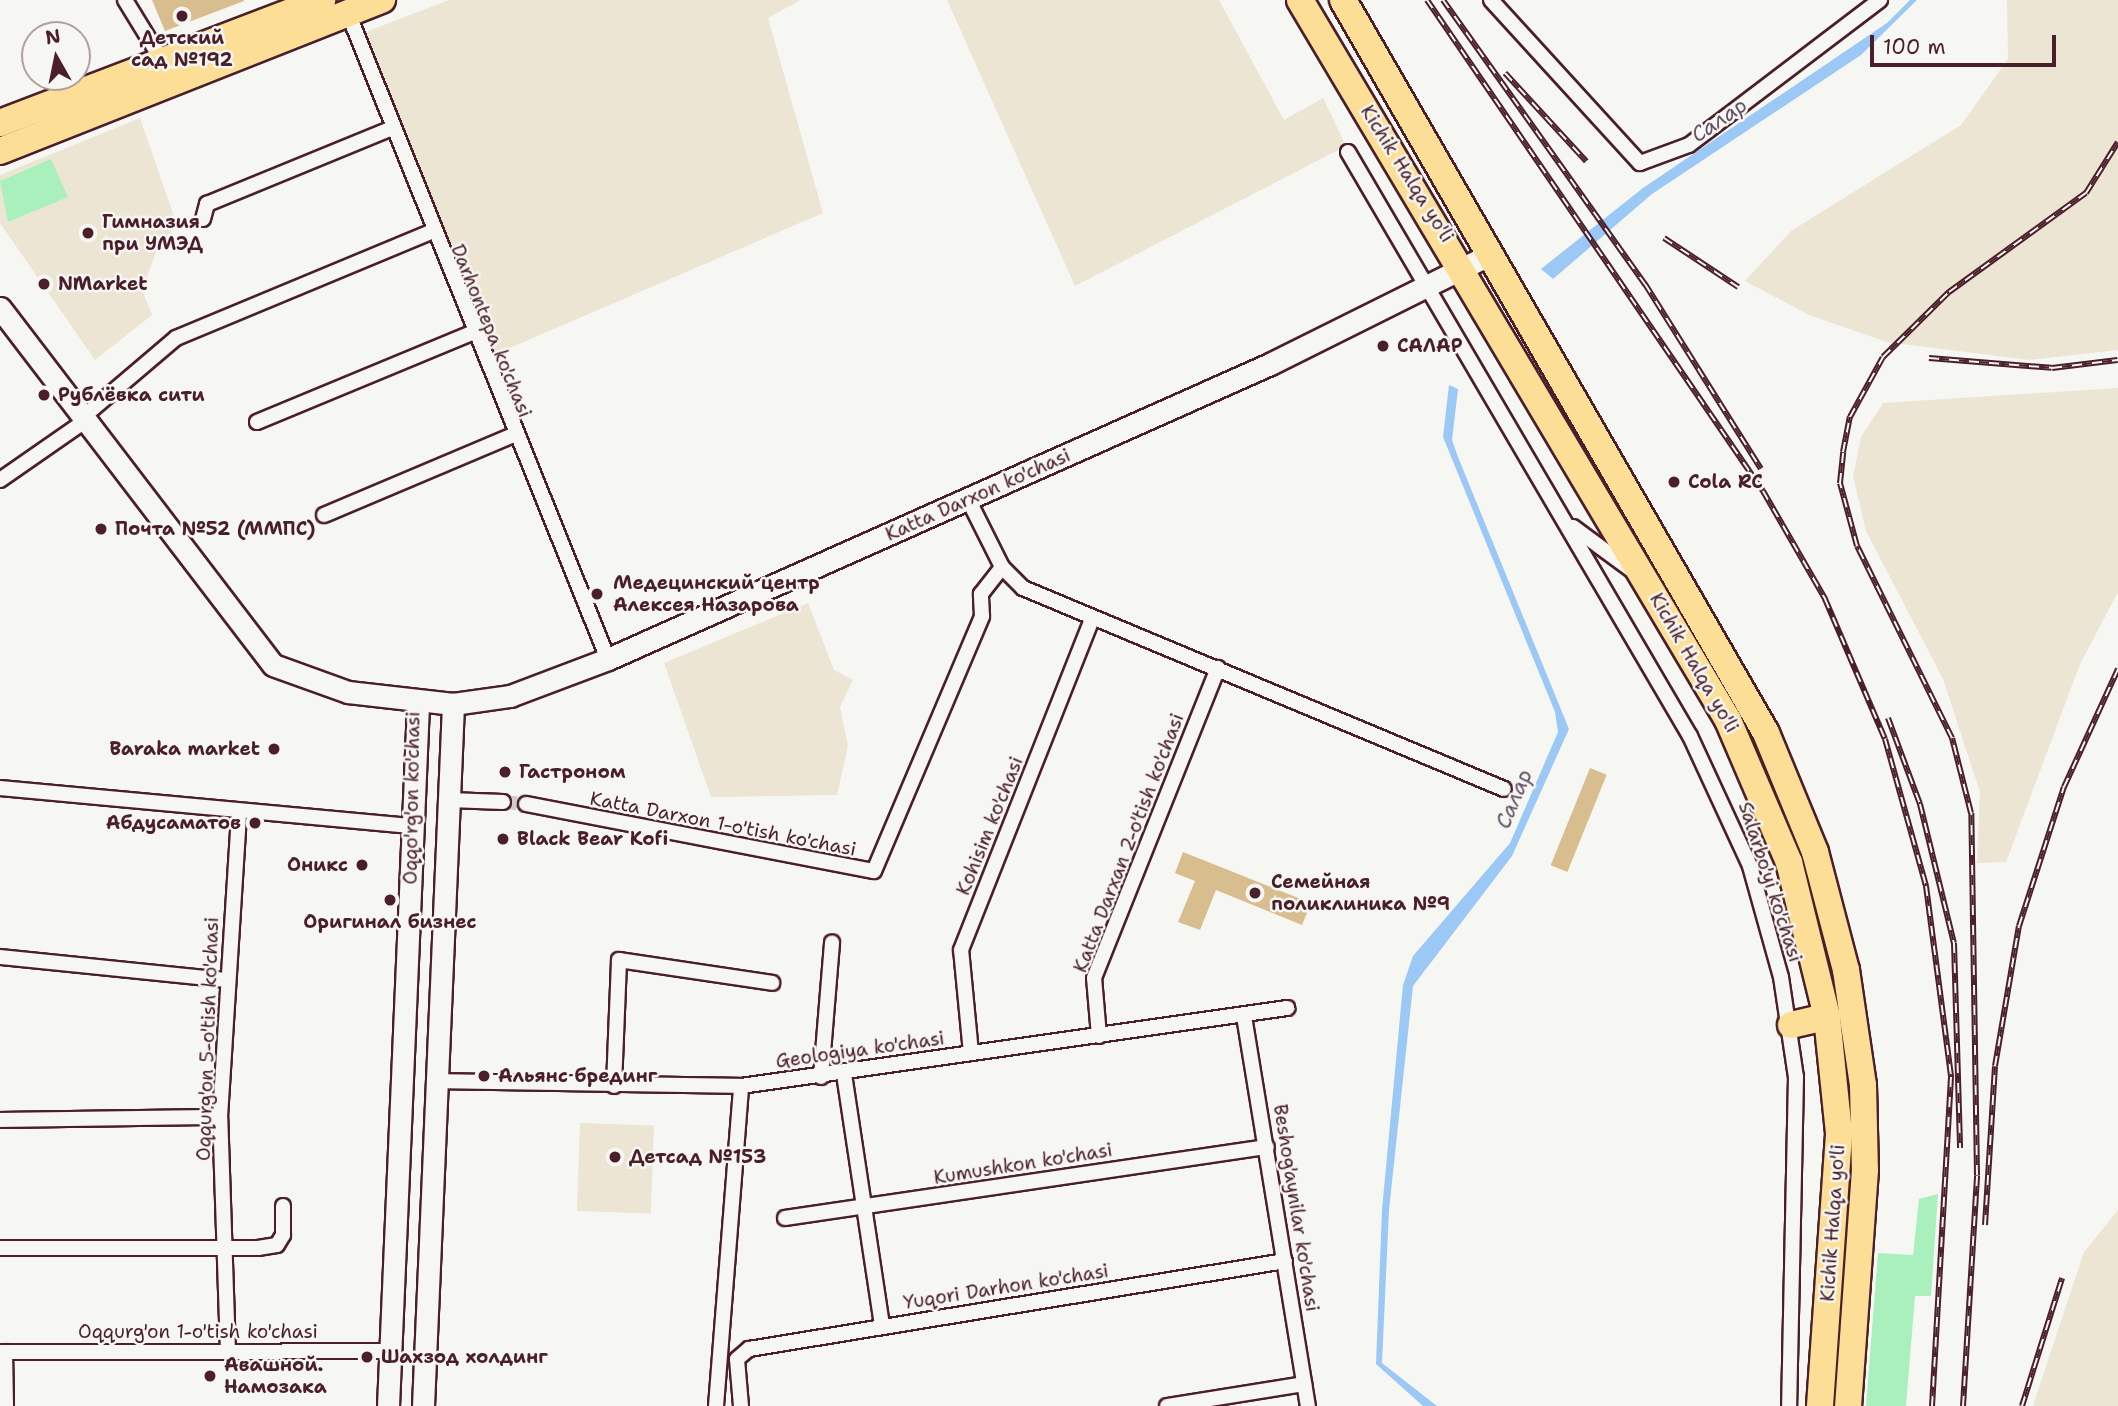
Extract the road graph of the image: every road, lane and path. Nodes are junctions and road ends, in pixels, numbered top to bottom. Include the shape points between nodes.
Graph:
1 (125, 0) edge
2 (322, 0) edge
3 (382, 0) edge
4 (1300, 0) edge
5 (1343, 0) edge
6 (1491, 0) edge
7 (1880, 0) edge
8 (345, 7) edge
9 (163, 62) junction
10 (0, 124) edge
11 (390, 130) junction
12 (0, 151) edge
13 (1348, 152) dead end
14 (203, 219) dead end
15 (431, 232) junction
16 (1490, 254) junction
17 (1464, 267) junction
18 (1425, 287) junction
19 (0, 308) edge
20 (472, 333) junction
21 (84, 419) junction
22 (257, 422) dead end
23 (513, 435) junction
24 (0, 480) edge
25 (968, 499) junction
26 (324, 515) dead end
27 (1566, 522) junction
28 (1002, 567) junction
29 (1645, 580) junction
30 (1092, 619) junction
31 (608, 659) junction
32 (1218, 668) junction
33 (418, 704) junction
34 (453, 704) junction
35 (0, 788) edge
36 (1504, 789) dead end
37 (449, 800) junction
38 (503, 802) tunnel mouth
39 (526, 804) tunnel mouth
40 (1799, 808) junction
41 (239, 812) junction
42 (1772, 818) junction
43 (413, 826) junction
44 (832, 942) dead end
45 (0, 957) edge
46 (228, 980) junction
47 (772, 983) dead end
48 (1287, 1009) dead end
49 (1244, 1016) junction
50 (1827, 1017) junction
51 (1791, 1025) junction
52 (1099, 1036) junction
53 (971, 1053) junction
54 (844, 1074) junction
55 (821, 1077) junction
56 (437, 1081) junction
57 (614, 1086) junction
58 (741, 1086) junction
59 (220, 1117) junction
60 (0, 1121) edge
61 (1267, 1147) junction
62 (397, 1201) junction
63 (432, 1202) junction
64 (283, 1206) dead end
65 (863, 1208) junction
66 (785, 1218) dead end
67 (225, 1247) junction
68 (0, 1248) edge
69 (1285, 1261) junction
70 (882, 1326) junction
71 (391, 1351) junction
72 (425, 1351) junction
73 (2, 1352) edge
74 (228, 1352) junction
75 (1304, 1384) junction
76 (6, 1406) edge
77 (388, 1406) edge
78 (423, 1406) edge
79 (716, 1406) edge
80 (741, 1406) edge
81 (1167, 1406) edge
82 (1308, 1406) edge
83 (1789, 1406) edge
84 (1820, 1406) edge
85 (1848, 1406) edge

1 - 9 street
2 - 9 highway
3 - 8 highway
4 - 17 highway, Kichik Halqa yo'li
5 - 16 highway, Kichik Halqa yo'li
6 - 7 street via 1549,58 1633,162 1689,145
8 - 11 street, Darhontepa ko'chasi
8 - 12 highway
9 - 10 highway
11 - 14 street via 207,204
11 - 15 street, Darhontepa ko'chasi
13 - 18 street, Salarbo'yi ko'chasi
15 - 20 street, Darhontepa ko'chasi
15 - 21 street via 176,338
16 - 17 main road, Katta Darxon ko'chasi
16 - 40 highway, Kichik Halqa yo'li via 1752,710
17 - 18 main road, Katta Darxon ko'chasi
17 - 29 highway, Kichik Halqa yo'li
18 - 25 main road, Katta Darxon ko'chasi
18 - 27 street, Salarbo'yi ko'chasi
19 - 21 main road, Oqqo'rg'on ko'chasi
20 - 22 street
20 - 23 street, Darhontepa ko'chasi
21 - 24 street
21 - 33 main road, Oqqo'rg'on ko'chasi via 273,665 305,681
23 - 26 street
23 - 31 street, Darhontepa ko'chasi
25 - 28 street
25 - 31 main road, Katta Darxon ko'chasi
27 - 29 street
27 - 51 street, Salarbo'yi ko'chasi via 1730,812
28 - 30 street via 1023,589
28 - 39 street, Katta Darxon 1-o'tish ko'chasi via 981,594 982,616 874,871
29 - 42 highway, Kichik Halqa yo'li via 1728,720
30 - 32 street
30 - 53 street, Kohisim ko'chasi via 961,950
31 - 34 main road, Katta Darxon ko'chasi via 510,696
32 - 36 street
32 - 52 street, Katta Darxan 2-o'tish ko'chasi via 1094,978
33 - 34 main road, Katta Darxon ko'chasi
33 - 43 main road, Oqqo'rg'on ko'chasi
34 - 37 main road, Oqqo'rg'on ko'chasi
35 - 41 street
37 - 38 street
37 - 56 main road, Oqqo'rg'on ko'chasi
40 - 42 highway
40 - 85 highway, Kichik Halqa yo'li via 1836,926 1863,1085 1865,1170
41 - 43 street
41 - 46 street, Oqqurg'on 5-o'tish ko'chasi
42 - 50 highway, Kichik Halqa yo'li via 1810,932
43 - 62 main road, Oqqo'rg'on ko'chasi
44 - 55 street
45 - 46 street
46 - 59 street, Oqqurg'on 5-o'tish ko'chasi
47 - 57 street via 619,960
48 - 49 street, Geologiya ko'chasi
49 - 52 street, Geologiya ko'chasi
49 - 61 street, Beshog'aynilar ko'chasi
50 - 51 highway
50 - 84 highway, Kichik Halqa yo'li via 1838,1181
51 - 83 street, Salarbo'yi ko'chasi via 1797,1174
52 - 53 street, Geologiya ko'chasi
53 - 54 street, Geologiya ko'chasi
54 - 55 street, Geologiya ko'chasi
54 - 65 street
55 - 58 street, Geologiya ko'chasi
56 - 57 street, Geologiya ko'chasi
56 - 63 main road, Oqqo'rg'on ko'chasi
57 - 58 street, Geologiya ko'chasi
58 - 79 street
59 - 60 street
59 - 67 street, Oqqurg'on 5-o'tish ko'chasi
61 - 65 street, Kumushkon ko'chasi
61 - 69 street, Beshog'aynilar ko'chasi
62 - 63 main road
62 - 71 main road, Oqqo'rg'on ko'chasi
63 - 72 main road, Oqqo'rg'on ko'chasi
64 - 67 street via 277,1245
65 - 66 street, Kumushkon ko'chasi
65 - 70 street
67 - 68 street
67 - 74 street, Oqqurg'on 5-o'tish ko'chasi
69 - 70 street, Yuqori Darhon ko'chasi
69 - 75 street, Beshog'aynilar ko'chasi
70 - 80 street, Yuqori Darhon ko'chasi via 748,1349 737,1359
71 - 72 main road
71 - 74 street, Oqqurg'on 1-o'tish ko'chasi
71 - 77 main road, Oqqo'rg'on ko'chasi
72 - 78 main road, Oqqo'rg'on ko'chasi
73 - 74 street, Oqqurg'on 1-o'tish ko'chasi
73 - 76 street, Oqqurg'on 1-o'tish ko'chasi
75 - 81 street
75 - 82 street, Beshog'aynilar ko'chasi

